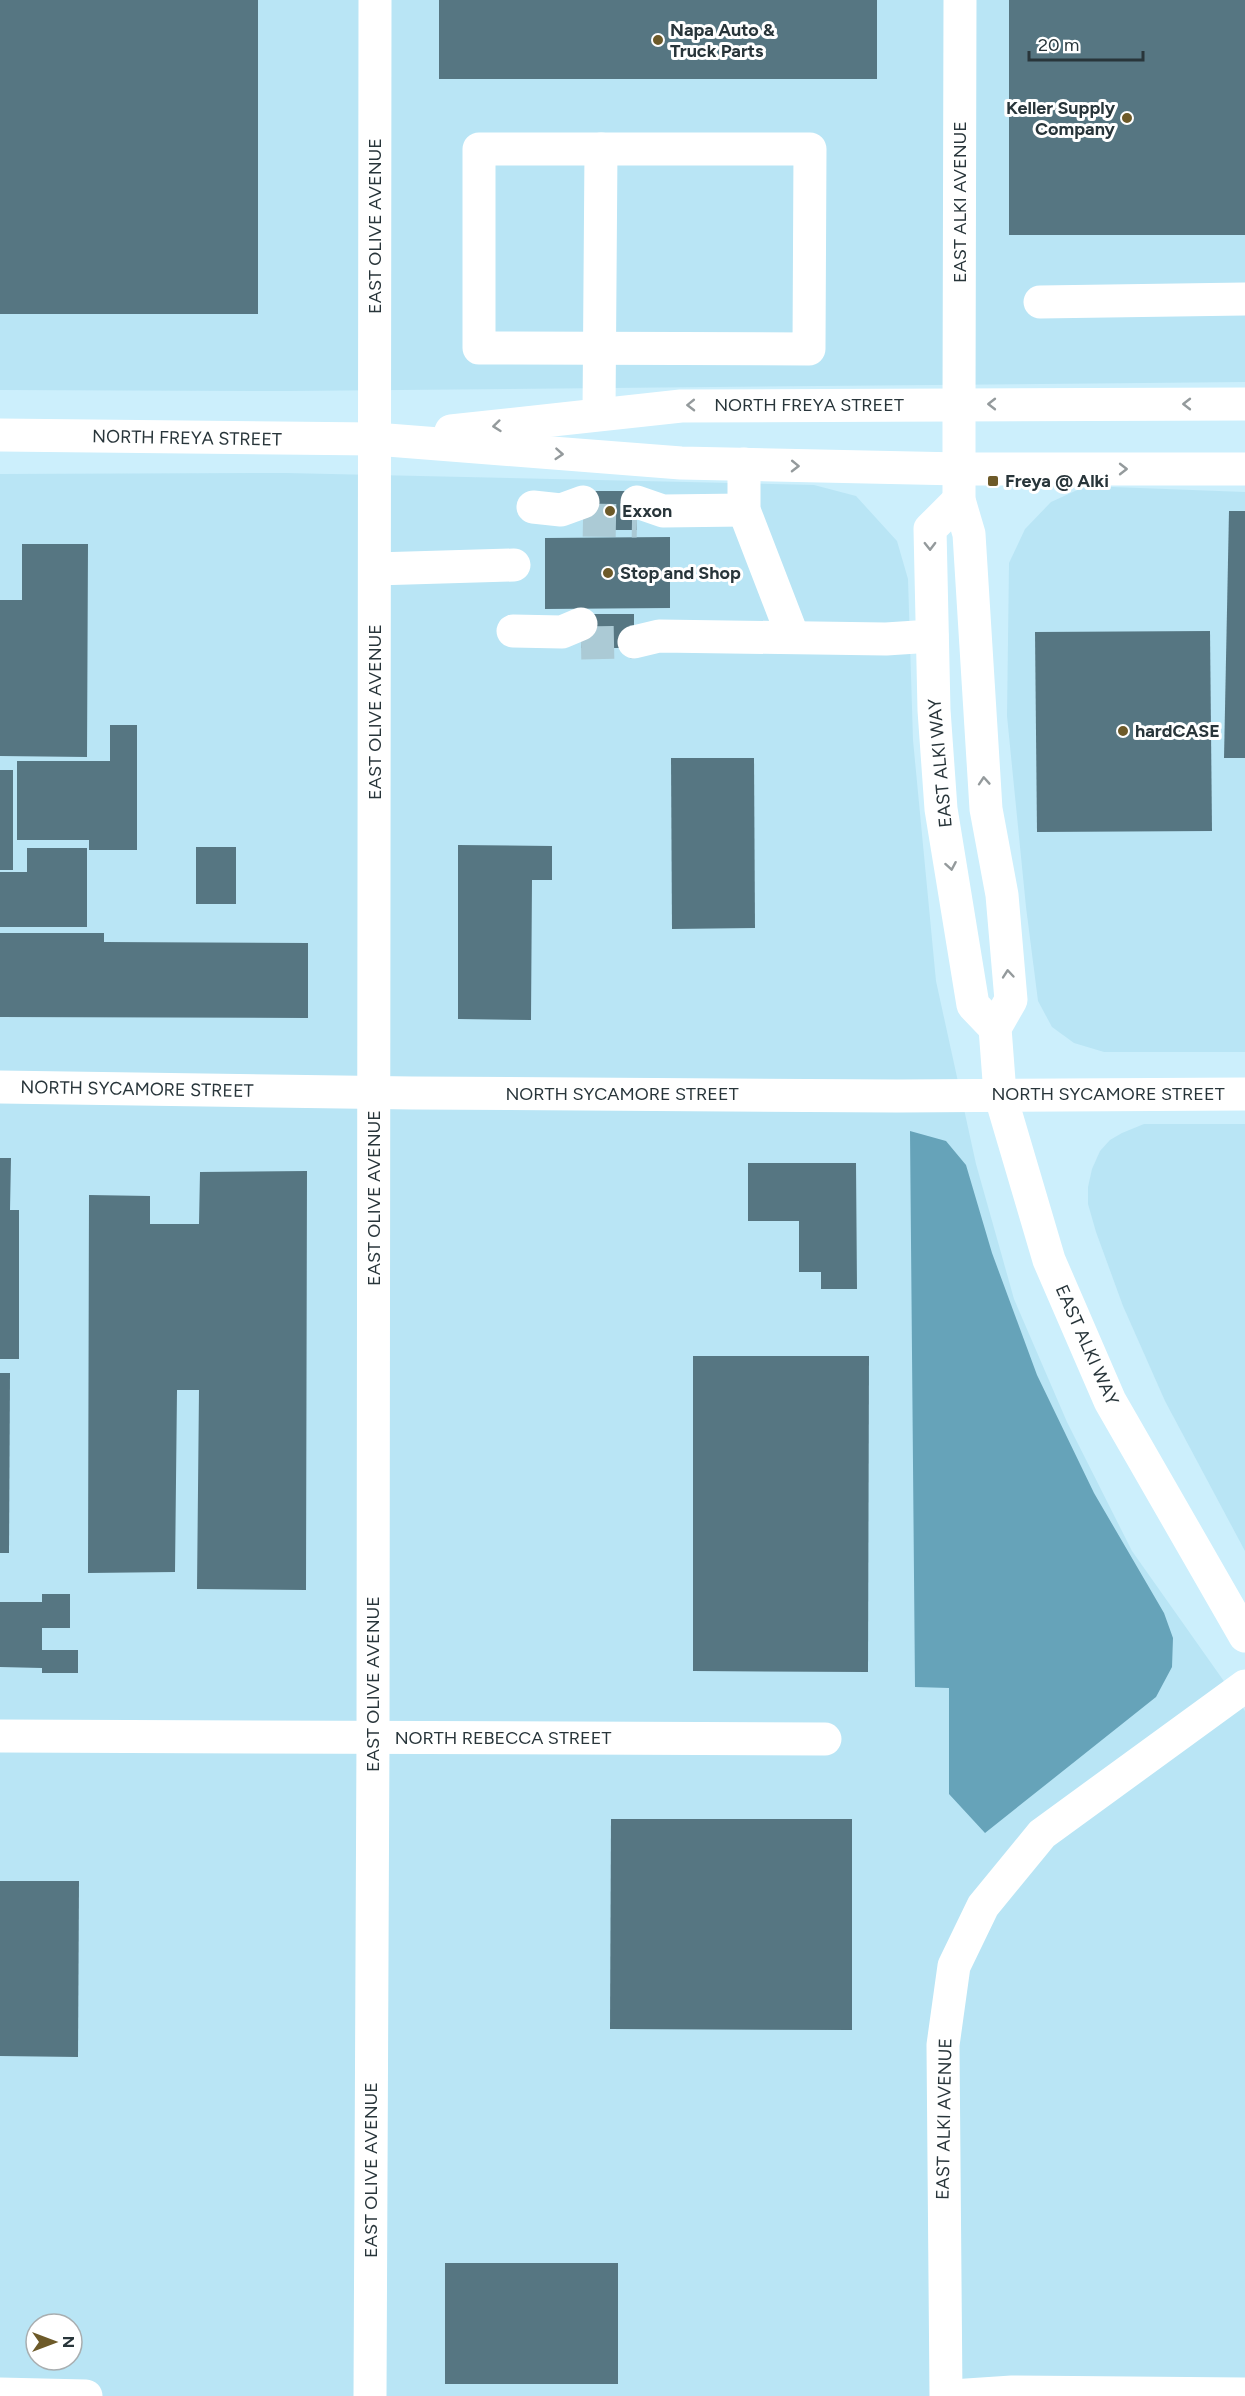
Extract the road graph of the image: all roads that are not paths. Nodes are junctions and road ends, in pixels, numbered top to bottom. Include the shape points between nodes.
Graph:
1 (375, 0) edge
2 (960, 0) edge
3 (601, 149) junction
4 (1245, 299) edge
5 (1040, 302) dead end
6 (599, 348) junction
7 (959, 404) junction
8 (1245, 404) edge
9 (599, 413) junction
10 (0, 435) edge
11 (375, 440) junction
12 (744, 464) junction
13 (1245, 469) edge
14 (959, 484) junction
15 (744, 510) junction
16 (646, 511) tunnel mouth
17 (514, 566) dead end
18 (375, 569) junction
19 (513, 632) dead end
20 (575, 633) tunnel mouth
21 (642, 634) tunnel mouth
22 (932, 636) junction
23 (793, 638) junction
24 (995, 1028) junction
25 (0, 1087) edge
26 (375, 1092) junction
27 (1000, 1094) junction
28 (1245, 1094) edge
29 (1245, 1636) edge
30 (1245, 1686) edge
31 (0, 1736) edge
32 (374, 1737) junction
33 (825, 1739) dead end
34 (0, 2394) edge
35 (1245, 2394) edge
36 (86, 2396) edge
37 (370, 2396) edge
38 (946, 2396) edge
39 (952, 2396) edge

1 - 11 street, EAST OLIVE AVENUE
2 - 7 street, EAST ALKI AVENUE
3 - 6 street
3 - 6 street via 479,149 479,348
3 - 6 street via 810,149 809,349
4 - 5 street
6 - 9 street
8 -> 7 street, NORTH FREYA STREET
7 -> 9 street, NORTH FREYA STREET via 681,406
7 - 14 street
9 -> 11 street, NORTH FREYA STREET
10 - 11 street, NORTH FREYA STREET
11 -> 12 street, NORTH FREYA STREET via 681,463
11 - 18 street, EAST OLIVE AVENUE
12 -> 14 street, NORTH FREYA STREET
12 - 15 street
14 -> 13 street, NORTH FREYA STREET
14 -> 22 street, EAST ALKI WAY via 930,530
24 -> 14 street via 1011,1000 1002,895 986,809 969,534
15 - 16 street
15 - 23 street
17 - 18 street
18 - 26 street, EAST OLIVE AVENUE
19 - 20 street
21 - 23 street
22 - 23 street
22 -> 24 street, EAST ALKI WAY via 941,809 973,1005
24 - 27 street, EAST ALKI WAY
25 - 26 street, NORTH SYCAMORE STREET
26 - 27 street, NORTH SYCAMORE STREET
26 - 32 street, EAST OLIVE AVENUE
27 - 28 street, NORTH SYCAMORE STREET
27 - 29 street, EAST ALKI WAY via 1049,1260 1110,1401
30 - 38 street, EAST ALKI AVENUE via 1042,1834 983,1906 954,1966 943,2045
31 - 32 street, NORTH REBECCA STREET
32 - 33 street, NORTH REBECCA STREET
32 - 37 street, EAST OLIVE AVENUE
34 - 36 street
35 - 39 street via 1012,2392

